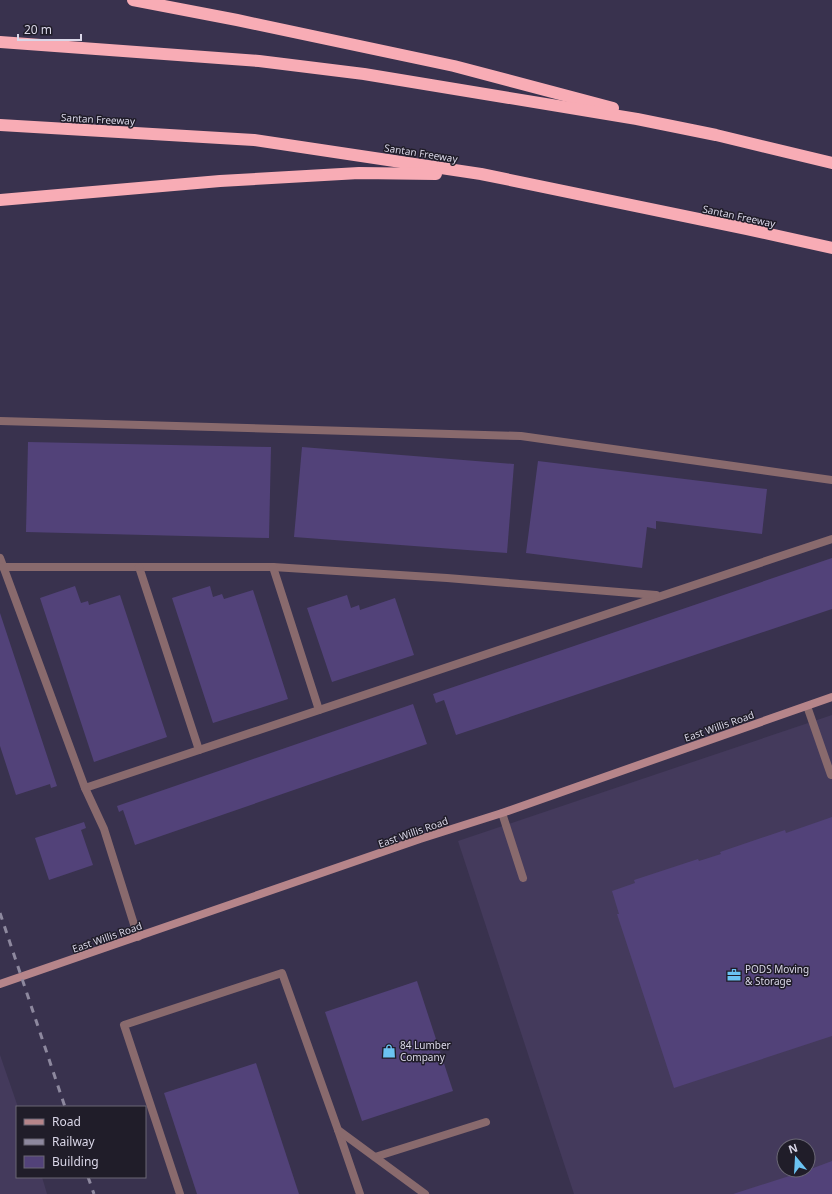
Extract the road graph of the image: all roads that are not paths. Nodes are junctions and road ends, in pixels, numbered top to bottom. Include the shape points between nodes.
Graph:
1 (133, 0) edge
2 (0, 42) edge
3 (0, 125) edge
4 (716, 135) junction
5 (832, 163) edge
6 (481, 174) junction
7 (0, 200) edge
8 (832, 248) edge
9 (0, 421) edge
10 (832, 480) edge
11 (832, 539) edge
12 (0, 558) edge
13 (3, 567) junction
14 (139, 567) junction
15 (273, 567) junction
16 (661, 596) junction
17 (832, 697) edge
18 (807, 706) junction
19 (319, 710) junction
20 (199, 750) junction
21 (832, 775) edge
22 (85, 788) junction
23 (502, 813) junction
24 (523, 878) dead end
25 (138, 937) junction
26 (0, 984) edge
27 (486, 1122) dead end
28 (338, 1130) junction
29 (375, 1157) junction
30 (180, 1194) edge
31 (360, 1194) edge
32 (425, 1194) edge

1 - 4 highway via 454,66
2 - 4 highway via 259,61 364,74 637,119
3 - 6 highway, Santan Freeway via 254,140
4 - 5 highway
6 - 7 highway via 359,173 220,181
6 - 8 highway, Santan Freeway
9 - 10 lane via 521,436
11 - 16 lane
12 - 13 lane
13 - 14 lane
13 - 22 lane
14 - 15 lane
14 - 20 lane
15 - 16 lane
15 - 19 lane
16 - 19 lane
17 - 18 street, East Willis Road
18 - 21 lane
18 - 23 street, East Willis Road
19 - 20 lane
20 - 22 lane
22 - 25 lane via 104,829
23 - 24 lane
23 - 25 street, East Willis Road
25 - 26 street, East Willis Road
27 - 29 lane
28 - 29 lane
28 - 30 lane via 282,973 124,1025
28 - 31 lane
29 - 32 lane

